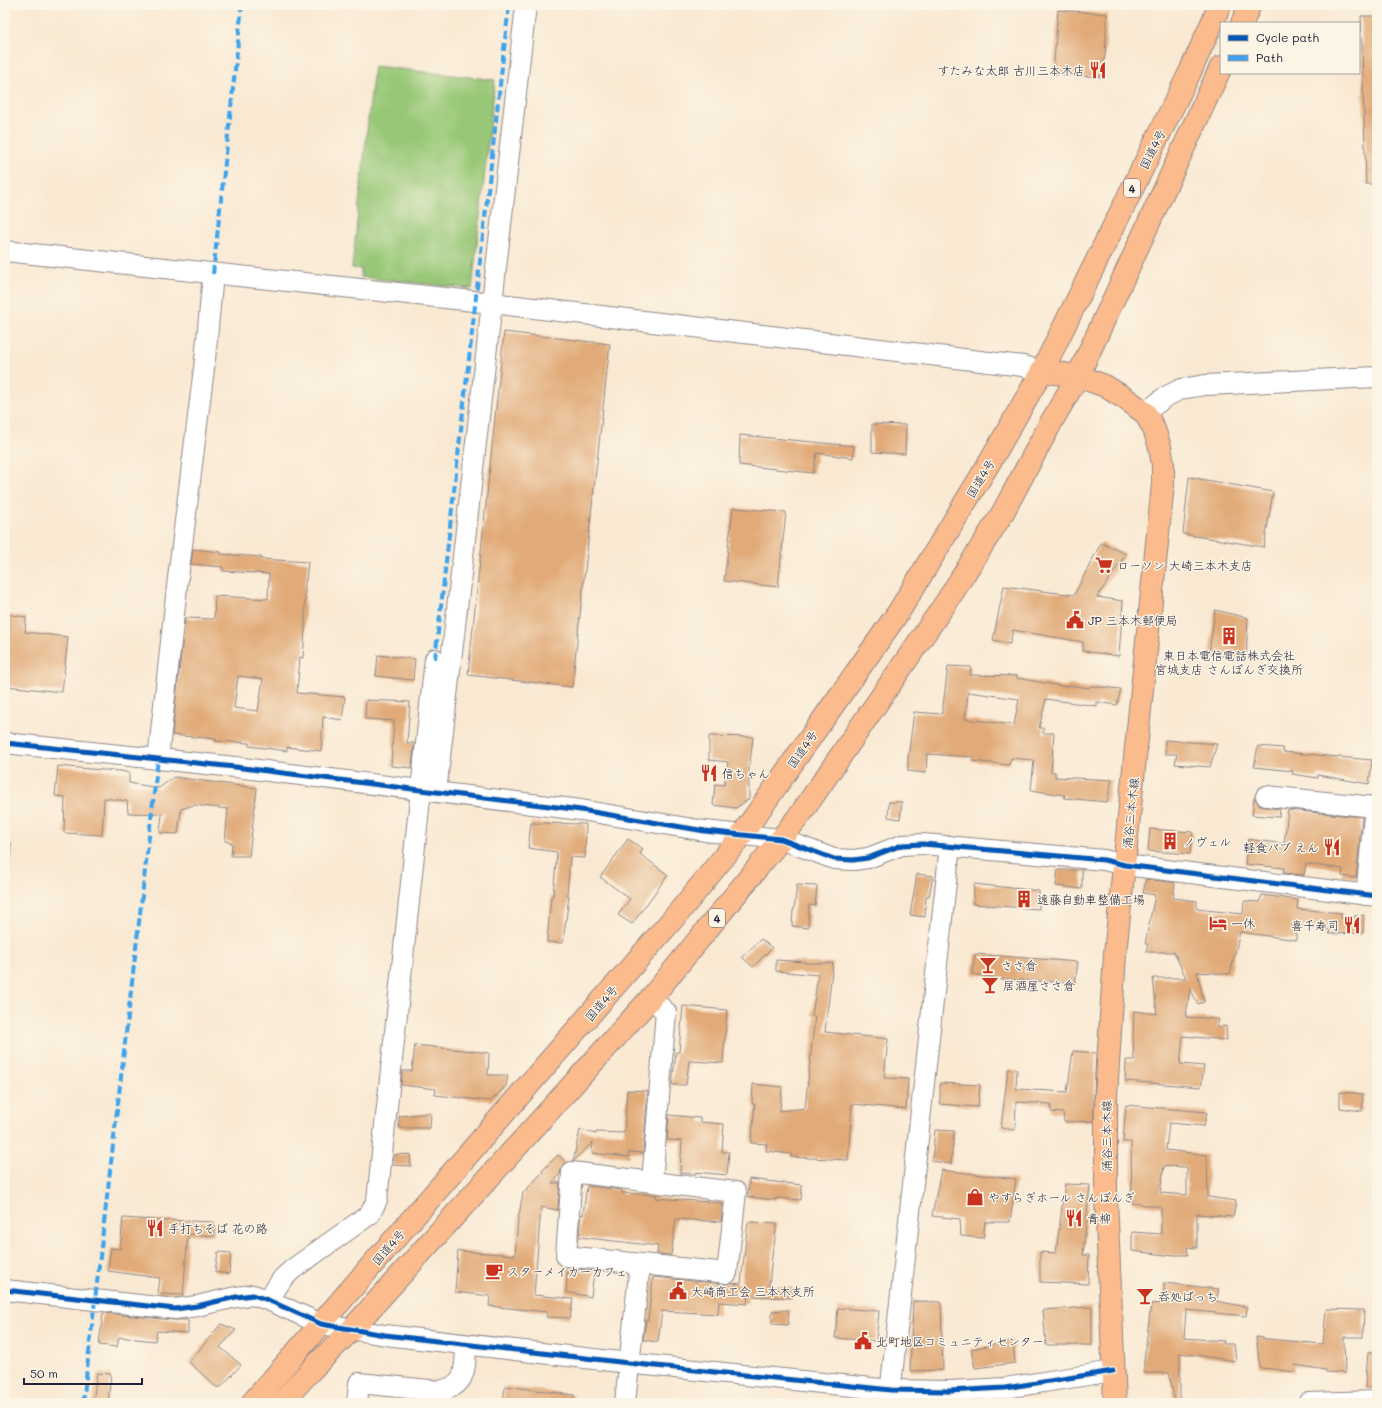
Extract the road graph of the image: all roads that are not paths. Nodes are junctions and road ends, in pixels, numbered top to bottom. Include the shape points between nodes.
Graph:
1 (526, 5) edge
2 (1220, 5) edge
3 (1250, 5) edge
4 (1242, 22) edge
5 (1220, 69) edge
6 (5, 251) edge
7 (213, 274) junction
8 (492, 303) junction
9 (1042, 371) junction
10 (1078, 376) junction
11 (1377, 377) edge
12 (1144, 413) junction
13 (435, 659) dead end
14 (5, 743) edge
15 (158, 759) junction
16 (428, 792) junction
17 (1266, 796) dead end
18 (741, 836) junction
19 (781, 839) junction
20 (950, 846) junction
21 (1125, 865) junction
22 (1372, 896) edge
23 (651, 998) junction
24 (652, 1182) junction
25 (640, 1264) junction
26 (5, 1290) edge
27 (268, 1300) junction
28 (321, 1324) junction
29 (351, 1330) junction
30 (466, 1345) junction
31 (629, 1363) junction
32 (1113, 1372) junction
33 (890, 1396) edge
34 (1377, 1401) edge
35 (252, 1403) edge
36 (282, 1403) edge
37 (357, 1403) edge
38 (625, 1403) edge
39 (1115, 1403) edge
40 (1308, 1403) edge

1 - 8 street
2 - 9 main road, 国道4号 / 4 via 1190,72
3 - 4 main road
5 - 10 main road, 4
6 - 7 street
7 - 8 street
7 - 15 street
8 - 9 street via 1016,365
8 - 16 street
9 - 10 main road, 涌谷三本木線
9 - 18 main road, 国道4号 / 4 via 898,613
10 - 12 main road, 涌谷三本木線 via 1105,386
10 - 19 main road, 4 via 1002,514 947,601
11 - 12 street via 1205,385 1181,389
12 - 21 main road, 涌谷三本木線 via 1154,429 1160,447 1163,484
13 - 16 street
14 - 15 street
15 - 16 street
16 - 18 street via 581,810
16 - 27 street via 377,1200 370,1214 283,1278
17 - 22 street via 1375,807
18 - 19 street
18 - 28 main road, 国道4号 / 4 via 679,912
19 - 20 street via 834,859 852,860 868,858 902,845
19 - 23 main road, 4
20 - 21 street via 1104,860
20 - 33 street
21 - 22 street
21 - 32 main road, 涌谷三本木線 via 1111,1002 1106,1102 1106,1198
23 - 24 street via 666,1012
23 - 29 main road, 4
24 - 25 street via 572,1172 566,1256
24 - 25 street via 736,1192 727,1273
25 - 31 street
26 - 27 street via 175,1309 236,1296 253,1296
27 - 28 street
28 - 29 street
28 - 35 main road, 国道4号 / 4
29 - 30 street
29 - 36 main road, 4
30 - 31 street
30 - 37 street via 465,1372 460,1382 448,1389 439,1391 359,1383
31 - 33 street via 788,1380
31 - 38 street
32 - 33 street via 1005,1388
32 - 39 main road, 涌谷三本木線
34 - 40 street

